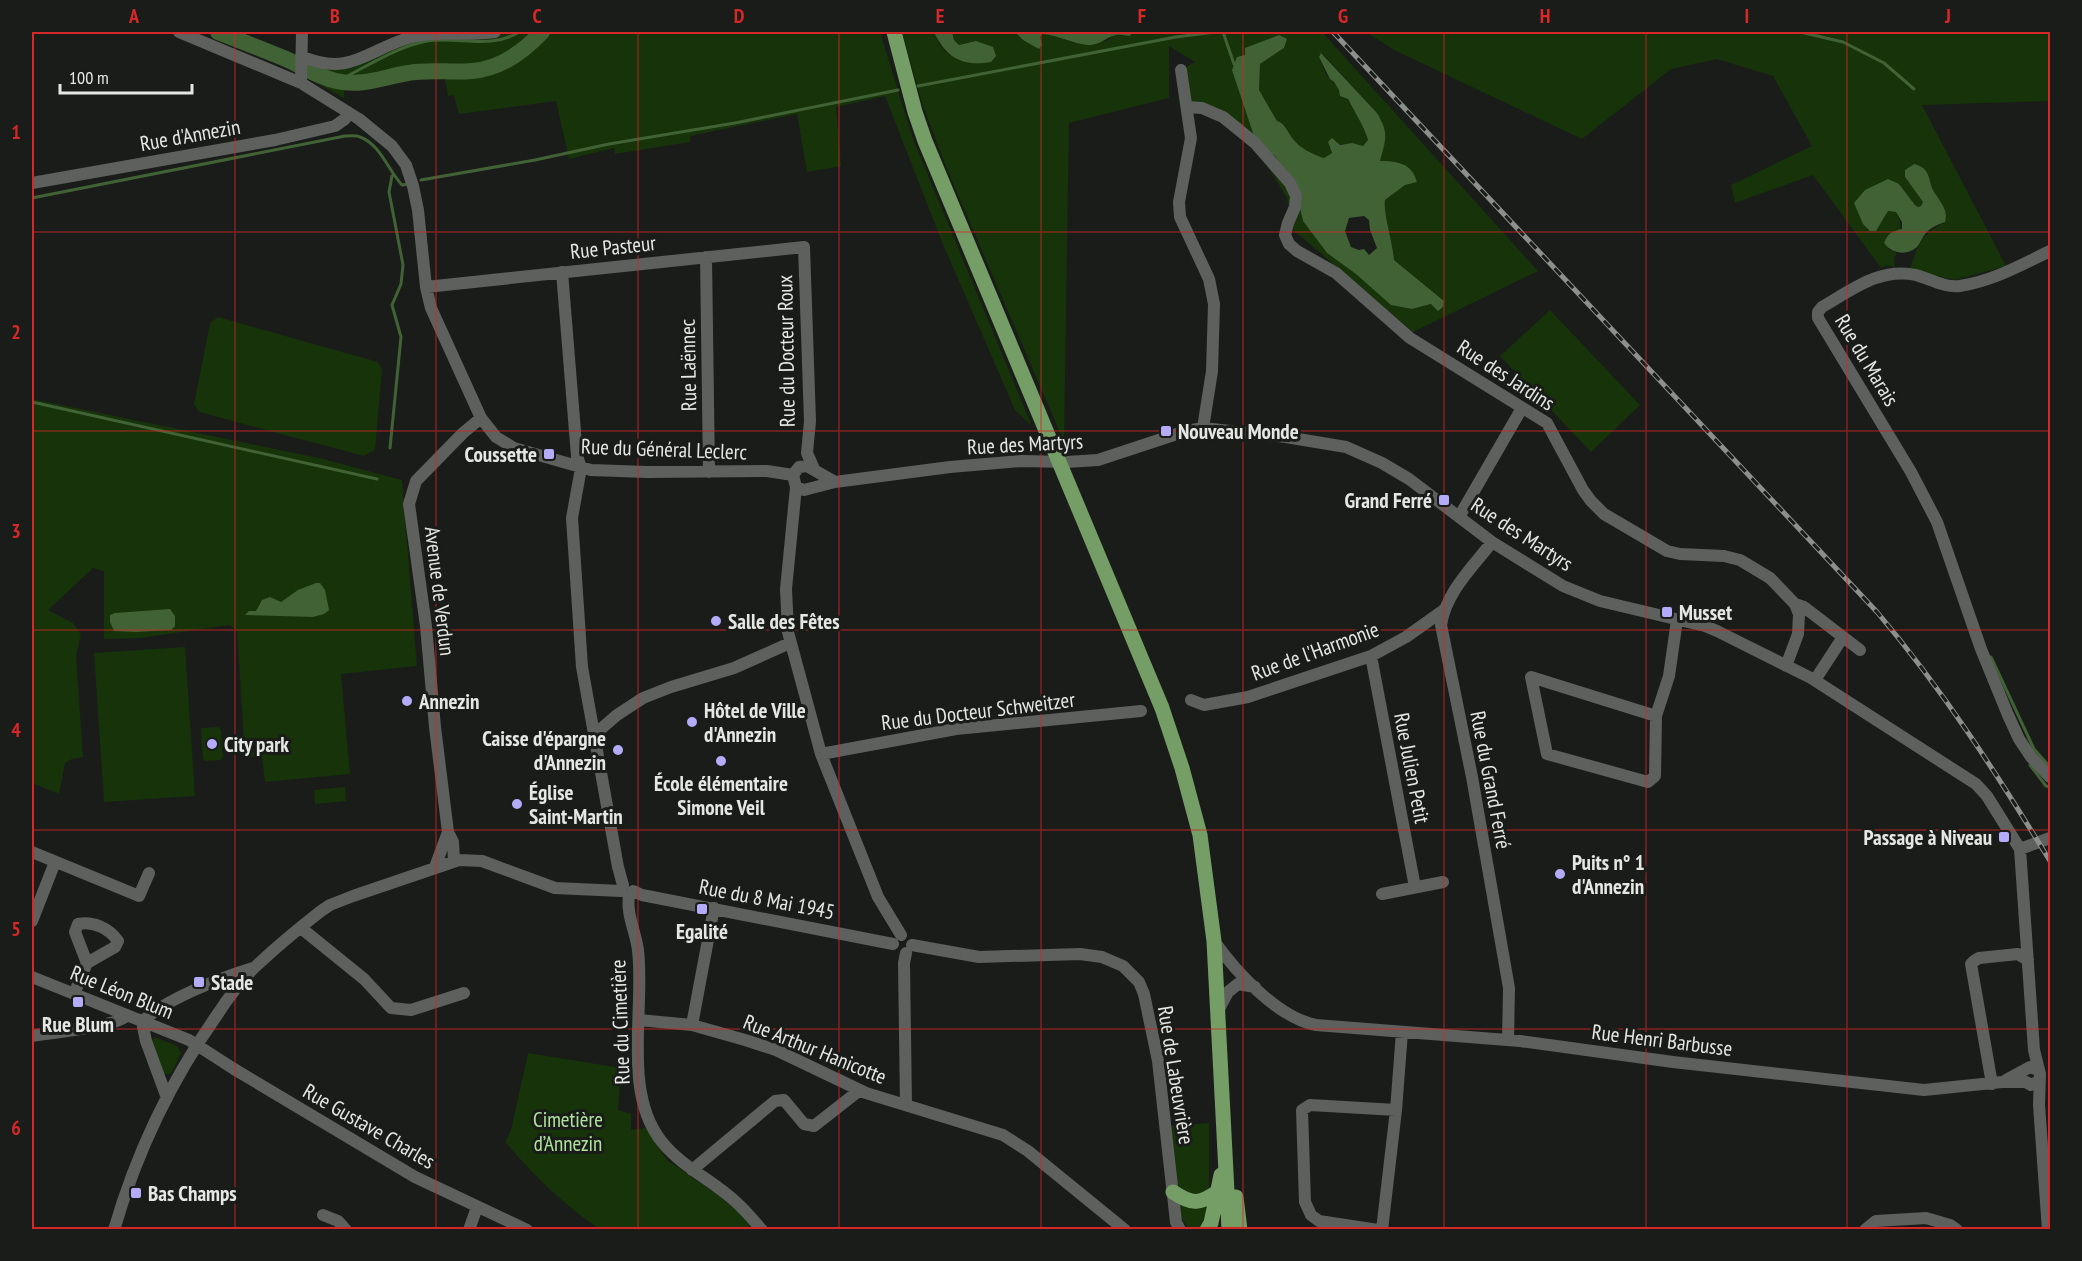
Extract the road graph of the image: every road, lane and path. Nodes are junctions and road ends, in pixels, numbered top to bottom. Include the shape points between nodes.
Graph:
1 (179, 32) edge
2 (302, 32) edge
3 (495, 32) edge
4 (892, 32) edge
5 (301, 57) junction
6 (1181, 70) dead end
7 (301, 80) junction
8 (1188, 107) junction
9 (348, 113) junction
10 (32, 183) edge
11 (804, 247) joint
12 (2050, 251) edge
13 (706, 257) junction
14 (562, 272) junction
15 (426, 287) junction
16 (1522, 408) junction
17 (481, 418) junction
18 (1203, 429) junction
19 (807, 453) junction
20 (581, 468) junction
21 (815, 470) junction
22 (709, 472) junction
23 (796, 476) junction
24 (835, 482) junction
25 (812, 488) junction
26 (795, 509) junction
27 (1459, 517) junction
28 (1492, 542) junction
29 (1795, 604) junction
30 (1444, 610) junction
31 (1677, 620) junction
32 (1843, 637) junction
33 (790, 642) junction
34 (1860, 650) dead end
35 (1371, 656) junction
36 (1786, 666) junction
37 (1815, 681) junction
38 (1191, 700) dead end
39 (1994, 705) dead end
40 (1141, 711) dead end
41 (1656, 716) junction
42 (595, 734) junction
43 (2023, 745) junction
44 (821, 754) junction
45 (2050, 777) edge
46 (448, 832) junction
47 (2050, 838) edge
48 (2020, 849) junction
49 (32, 852) edge
50 (56, 862) junction
51 (445, 864) junction
52 (148, 873) dead end
53 (1443, 882) dead end
54 (1414, 887) junction
55 (626, 891) junction
56 (1382, 894) dead end
57 (714, 908) junction
58 (32, 921) edge
59 (301, 928) junction
60 (897, 939) junction
61 (1214, 941) junction
62 (909, 949) junction
63 (2028, 960) junction
64 (87, 963) dead end
65 (254, 968) junction
66 (32, 976) edge
67 (1255, 987) junction
68 (464, 993) dead end
69 (74, 994) junction
70 (1219, 1009) junction
71 (126, 1016) junction
72 (639, 1020) junction
73 (142, 1022) junction
74 (692, 1025) junction
75 (1402, 1032) junction
76 (32, 1036) edge
77 (1508, 1040) junction
78 (197, 1045) junction
79 (2031, 1076) junction
80 (177, 1080) junction
81 (162, 1081) junction
82 (1997, 1083) junction
83 (860, 1089) junction
84 (167, 1098) junction
85 (906, 1104) junction
86 (1396, 1110) junction
87 (1226, 1157) junction
88 (692, 1170) junction
89 (2047, 1179) edge
90 (1173, 1192) junction
91 (1217, 1192) junction
92 (477, 1206) junction
93 (323, 1215) dead end
94 (114, 1230) edge
95 (346, 1230) edge
96 (469, 1230) edge
97 (527, 1230) edge
98 (762, 1230) edge
99 (1125, 1230) edge
100 (1180, 1230) edge
101 (1207, 1230) edge
102 (1229, 1230) edge
103 (1240, 1230) edge
104 (1380, 1230) edge
105 (1865, 1230) edge
106 (1957, 1230) edge
107 (2048, 1230) edge

1 - 7 street, Rue du Général Leclerc
2 - 5 street
3 - 5 street via 413,37 343,64
4 - 61 main road via 925,141 1162,708 1200,835
5 - 7 street
6 - 8 street
7 - 9 street, Rue du Général Leclerc
8 - 16 street, Rue des Jardins via 1223,117 1255,143 1290,183 1296,196 1285,235 1289,244 1336,273 1410,338
8 - 18 street via 1191,138 1179,202 1180,217 1209,279 1214,304 1212,371
9 - 10 street, Rue d'Annezin via 335,126
9 - 15 street, Rue du Général Leclerc via 380,135 406,165 418,210
11 - 13 street, Rue Pasteur
11 - 19 street, Rue du Docteur Roux via 810,421
12 - 43 street, Rue du Marais via 1995,278 1958,286 1903,273 1885,274 1818,312 1937,522 1993,681
13 - 14 street, Rue Pasteur
13 - 22 street, Rue Laënnec
14 - 15 street, Rue Pasteur
14 - 20 street
15 - 17 street, Rue du Général Leclerc via 435,319
16 - 27 street
16 - 29 street, Rue des Jardins via 1547,423 1583,490 1604,514 1667,551 1724,555 1740,560 1770,578
17 - 20 street, Rue du Général Leclerc via 496,437 514,448
17 - 46 street, Avenue de Verdun via 416,481 409,504
18 - 24 street, Rue des Martyrs via 1098,459 950,467
18 - 27 street, Rue des Martyrs via 1346,447 1409,479
19 - 21 street, Rue du Docteur Roux
19 - 23 street, Rue du Docteur Roux
20 - 22 street, Rue du Général Leclerc
20 - 42 street, Rue du Cimetière via 572,518 582,667
21 - 23 street via 807,466
21 - 24 street
21 - 25 street via 818,480
22 - 23 street, Rue du Général Leclerc via 767,471
23 - 25 street via 800,489
23 - 26 street
24 - 25 street
25 - 26 street
26 - 33 street via 786,589
27 - 28 street, Rue des Martyrs
28 - 30 street
28 - 31 street, Rue des Martyrs via 1563,586
29 - 32 street, Rue des Jardins
29 - 36 street via 1800,624
30 - 35 street, Rue de l'Harmonie
30 - 77 street, Rue du Grand Ferré via 1441,625 1509,988
31 - 36 street, Rue des Martyrs via 1706,626
31 - 41 street via 1669,676
32 - 34 street, Rue des Jardins
32 - 37 street
33 - 42 street via 734,668 643,698
33 - 44 street
35 - 38 street, Rue de l'Harmonie via 1248,696 1204,705
35 - 54 street, Rue Julien Petit
36 - 37 street, Rue des Martyrs
37 - 48 street, Rue des Martyrs via 1976,784
39 - 43 street
40 - 44 street, Rue du Docteur Schweitzer via 956,729
41 - 41 street via 1599,698 1531,677 1548,754 1648,782 1655,776
42 - 55 street, Rue du Cimetière
43 - 45 street
44 - 60 street
46 - 51 street, Avenue de Verdun via 453,842
46 - 51 street, Avenue de Verdun via 435,863
47 - 48 street
48 - 63 street, Rue des Martyrs
49 - 50 street
50 - 52 street via 139,896
50 - 58 street
51 - 55 street, Rue du 8 Mai 1945 via 482,861 555,888
51 - 59 street via 330,905
53 - 54 street
54 - 56 street
55 - 57 street, Rue du 8 Mai 1945
55 - 72 street, Rue du Cimetière via 638,951
57 - 60 street, Rue du 8 Mai 1945
57 - 74 street
59 - 65 street
59 - 68 street via 364,979 391,1008 411,1011
60 - 62 street via 897,952
61 - 67 street, Rue Henri Barbusse
61 - 70 main road
62 - 85 street via 904,963
62 - 90 street, Rue de Labeuvrière via 979,957 1080,954 1102,957 1123,966 1139,982 1144,994 1158,1060
63 - 79 street via 2034,1050
63 - 82 street via 2018,954 1979,958 1971,964
64 - 69 street
65 - 73 street via 201,987 154,1011
65 - 78 street
66 - 69 street, Rue Léon Blum
67 - 70 street via 1238,984 1228,992
67 - 75 street, Rue Henri Barbusse via 1303,1023
69 - 71 street, Rue Léon Blum
70 - 87 main road
71 - 73 street, Rue Léon Blum
71 - 76 street via 105,1024
72 - 74 street, Rue Arthur Hanicotte
72 - 88 street, Rue du Cimetière via 639,1077 646,1116 663,1143
73 - 78 street, Rue Léon Blum
73 - 81 street
74 - 83 street, Rue Arthur Hanicotte via 776,1050
75 - 77 street, Rue Henri Barbusse
75 - 86 street
77 - 82 street, Rue Henri Barbusse via 1924,1090
78 - 80 street
78 - 92 street, Rue Gustave Charles via 415,1177
79 - 82 street, Rue Henri Barbusse
79 - 89 street via 2039,1105
80 - 81 street
80 - 84 street
81 - 84 street
83 - 85 street, Rue Arthur Hanicotte
83 - 88 street via 814,1126 804,1124 784,1100 775,1101
84 - 94 street
85 - 99 street, Rue Arthur Hanicotte via 1003,1135
86 - 104 street
86 - 104 street via 1310,1105 1302,1110 1305,1202 1311,1215 1319,1221
87 - 91 main road
87 - 102 main road
87 - 103 main road via 1233,1169
88 - 98 street, Rue du Cimetière via 736,1202
89 - 107 street
90 - 91 main road via 1190,1202
90 - 100 street, Rue de Labeuvrière
91 - 101 main road
92 - 96 street
92 - 97 street, Rue Gustave Charles
93 - 95 street via 338,1221
105 - 106 street via 1876,1221 1926,1218

